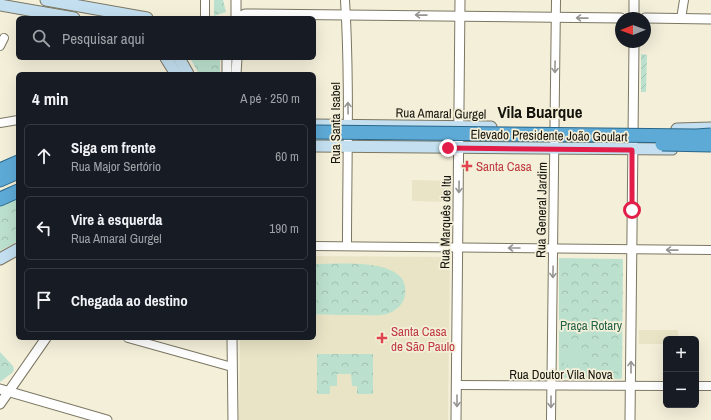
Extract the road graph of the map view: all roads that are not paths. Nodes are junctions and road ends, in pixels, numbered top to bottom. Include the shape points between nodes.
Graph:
1 (46, 0) edge
2 (205, 0) edge
3 (236, 0) edge
4 (345, 0) edge
5 (460, 0) edge
6 (556, 0) edge
7 (634, 0) edge
8 (684, 0) edge
9 (0, 4) edge
10 (634, 12) edge
11 (106, 14) edge
12 (346, 14) junction
13 (63, 16) edge
14 (126, 16) edge
15 (205, 16) edge
16 (237, 16) edge
17 (241, 16) edge
18 (460, 16) junction
19 (556, 17) junction
20 (615, 18) edge
21 (651, 18) edge
22 (681, 19) junction
23 (711, 19) edge
24 (4, 38) dead end
25 (0, 46) edge
26 (634, 48) edge
27 (167, 60) edge
28 (180, 60) edge
29 (227, 60) edge
30 (236, 60) edge
31 (175, 72) edge
32 (187, 72) edge
33 (227, 72) edge
34 (236, 72) edge
35 (16, 120) edge
36 (0, 123) edge
37 (316, 125) edge
38 (348, 126) junction
39 (459, 127) junction
40 (554, 128) junction
41 (711, 128) edge
42 (632, 129) junction
43 (690, 130) junction
44 (316, 132) edge
45 (711, 134) edge
46 (316, 141) edge
47 (711, 144) edge
48 (316, 146) edge
49 (348, 147) junction
50 (459, 148) junction
51 (554, 149) junction
52 (711, 149) edge
53 (632, 150) junction
54 (16, 163) edge
55 (0, 170) edge
56 (16, 173) edge
57 (0, 180) edge
58 (16, 182) edge
59 (0, 189) edge
60 (16, 192) edge
61 (0, 199) edge
62 (316, 246) edge
63 (346, 246) junction
64 (458, 248) junction
65 (553, 249) junction
66 (632, 249) junction
67 (16, 250) edge
68 (711, 250) edge
69 (0, 259) edge
70 (44, 340) edge
71 (135, 340) edge
72 (232, 340) edge
73 (232, 367) junction
74 (457, 385) junction
75 (551, 386) junction
76 (631, 386) junction
77 (663, 386) edge
78 (699, 386) edge
79 (711, 386) edge
80 (4, 391) edge
81 (0, 404) edge
82 (107, 420) edge
83 (233, 420) edge
84 (456, 420) edge
85 (551, 420) edge
86 (630, 420) edge

1 - 11 main road
2 - 15 street
3 - 16 street
4 - 12 street, Rua Santa Isabel
5 - 18 street, Rua Marquês de Itu
6 - 19 street, Rua General Jardim
7 - 10 street
8 - 22 street
9 - 13 main road
11 - 14 main road
12 - 17 street
18 -> 12 street
38 -> 12 street, Rua Santa Isabel
18 - 19 street
18 - 39 street, Rua Marquês de Itu
20 -> 19 street
19 -> 40 street, Rua General Jardim
21 - 22 street
22 - 23 street
24 - 25 street
26 - 42 street
27 - 31 main road
28 - 32 main road
29 - 33 street
30 - 34 street
35 - 36 street
37 - 38 main road, Rua Amaral Gurgel
38 - 39 main road, Rua Amaral Gurgel
38 - 49 street, Rua Santa Isabel
39 - 40 main road, Rua Amaral Gurgel
39 - 50 street, Rua Marquês de Itu
40 - 42 main road, Rua Amaral Gurgel
40 - 51 street, Rua General Jardim
41 - 43 main road, Rua Amaral Gurgel
42 - 43 main road, Rua Amaral Gurgel
42 - 53 street
43 - 45 highway
44 - 45 highway, Elevado Presidente João Goulart, bridge via 696,136
46 - 47 highway, Elevado Presidente João Goulart, bridge
48 - 49 main road
49 - 50 main road
49 - 63 street, Rua Santa Isabel
50 - 51 main road
50 -> 64 street, Rua Marquês de Itu
51 - 53 main road
51 - 65 street, Rua General Jardim
52 - 53 main road
53 - 66 street
54 - 55 highway
56 - 57 highway
58 - 59 highway
60 - 61 highway
62 - 63 street
63 - 64 street
65 -> 64 street
64 - 74 street, Rua Marquês de Itu
65 - 66 street
65 -> 75 street, Rua General Jardim
68 -> 66 street
76 -> 66 street
67 - 69 main road
70 - 80 street
71 - 73 street
72 - 73 street
73 - 83 street
74 - 75 street, Rua Doutor Vila Nova
74 -> 84 street, Rua Marquês de Itu
75 - 76 street, Rua Doutor Vila Nova
75 -> 85 street, Rua General Jardim
76 - 77 street, Rua Doutor Vila Nova
76 - 86 street
78 - 79 street
80 - 81 street
80 - 82 street

